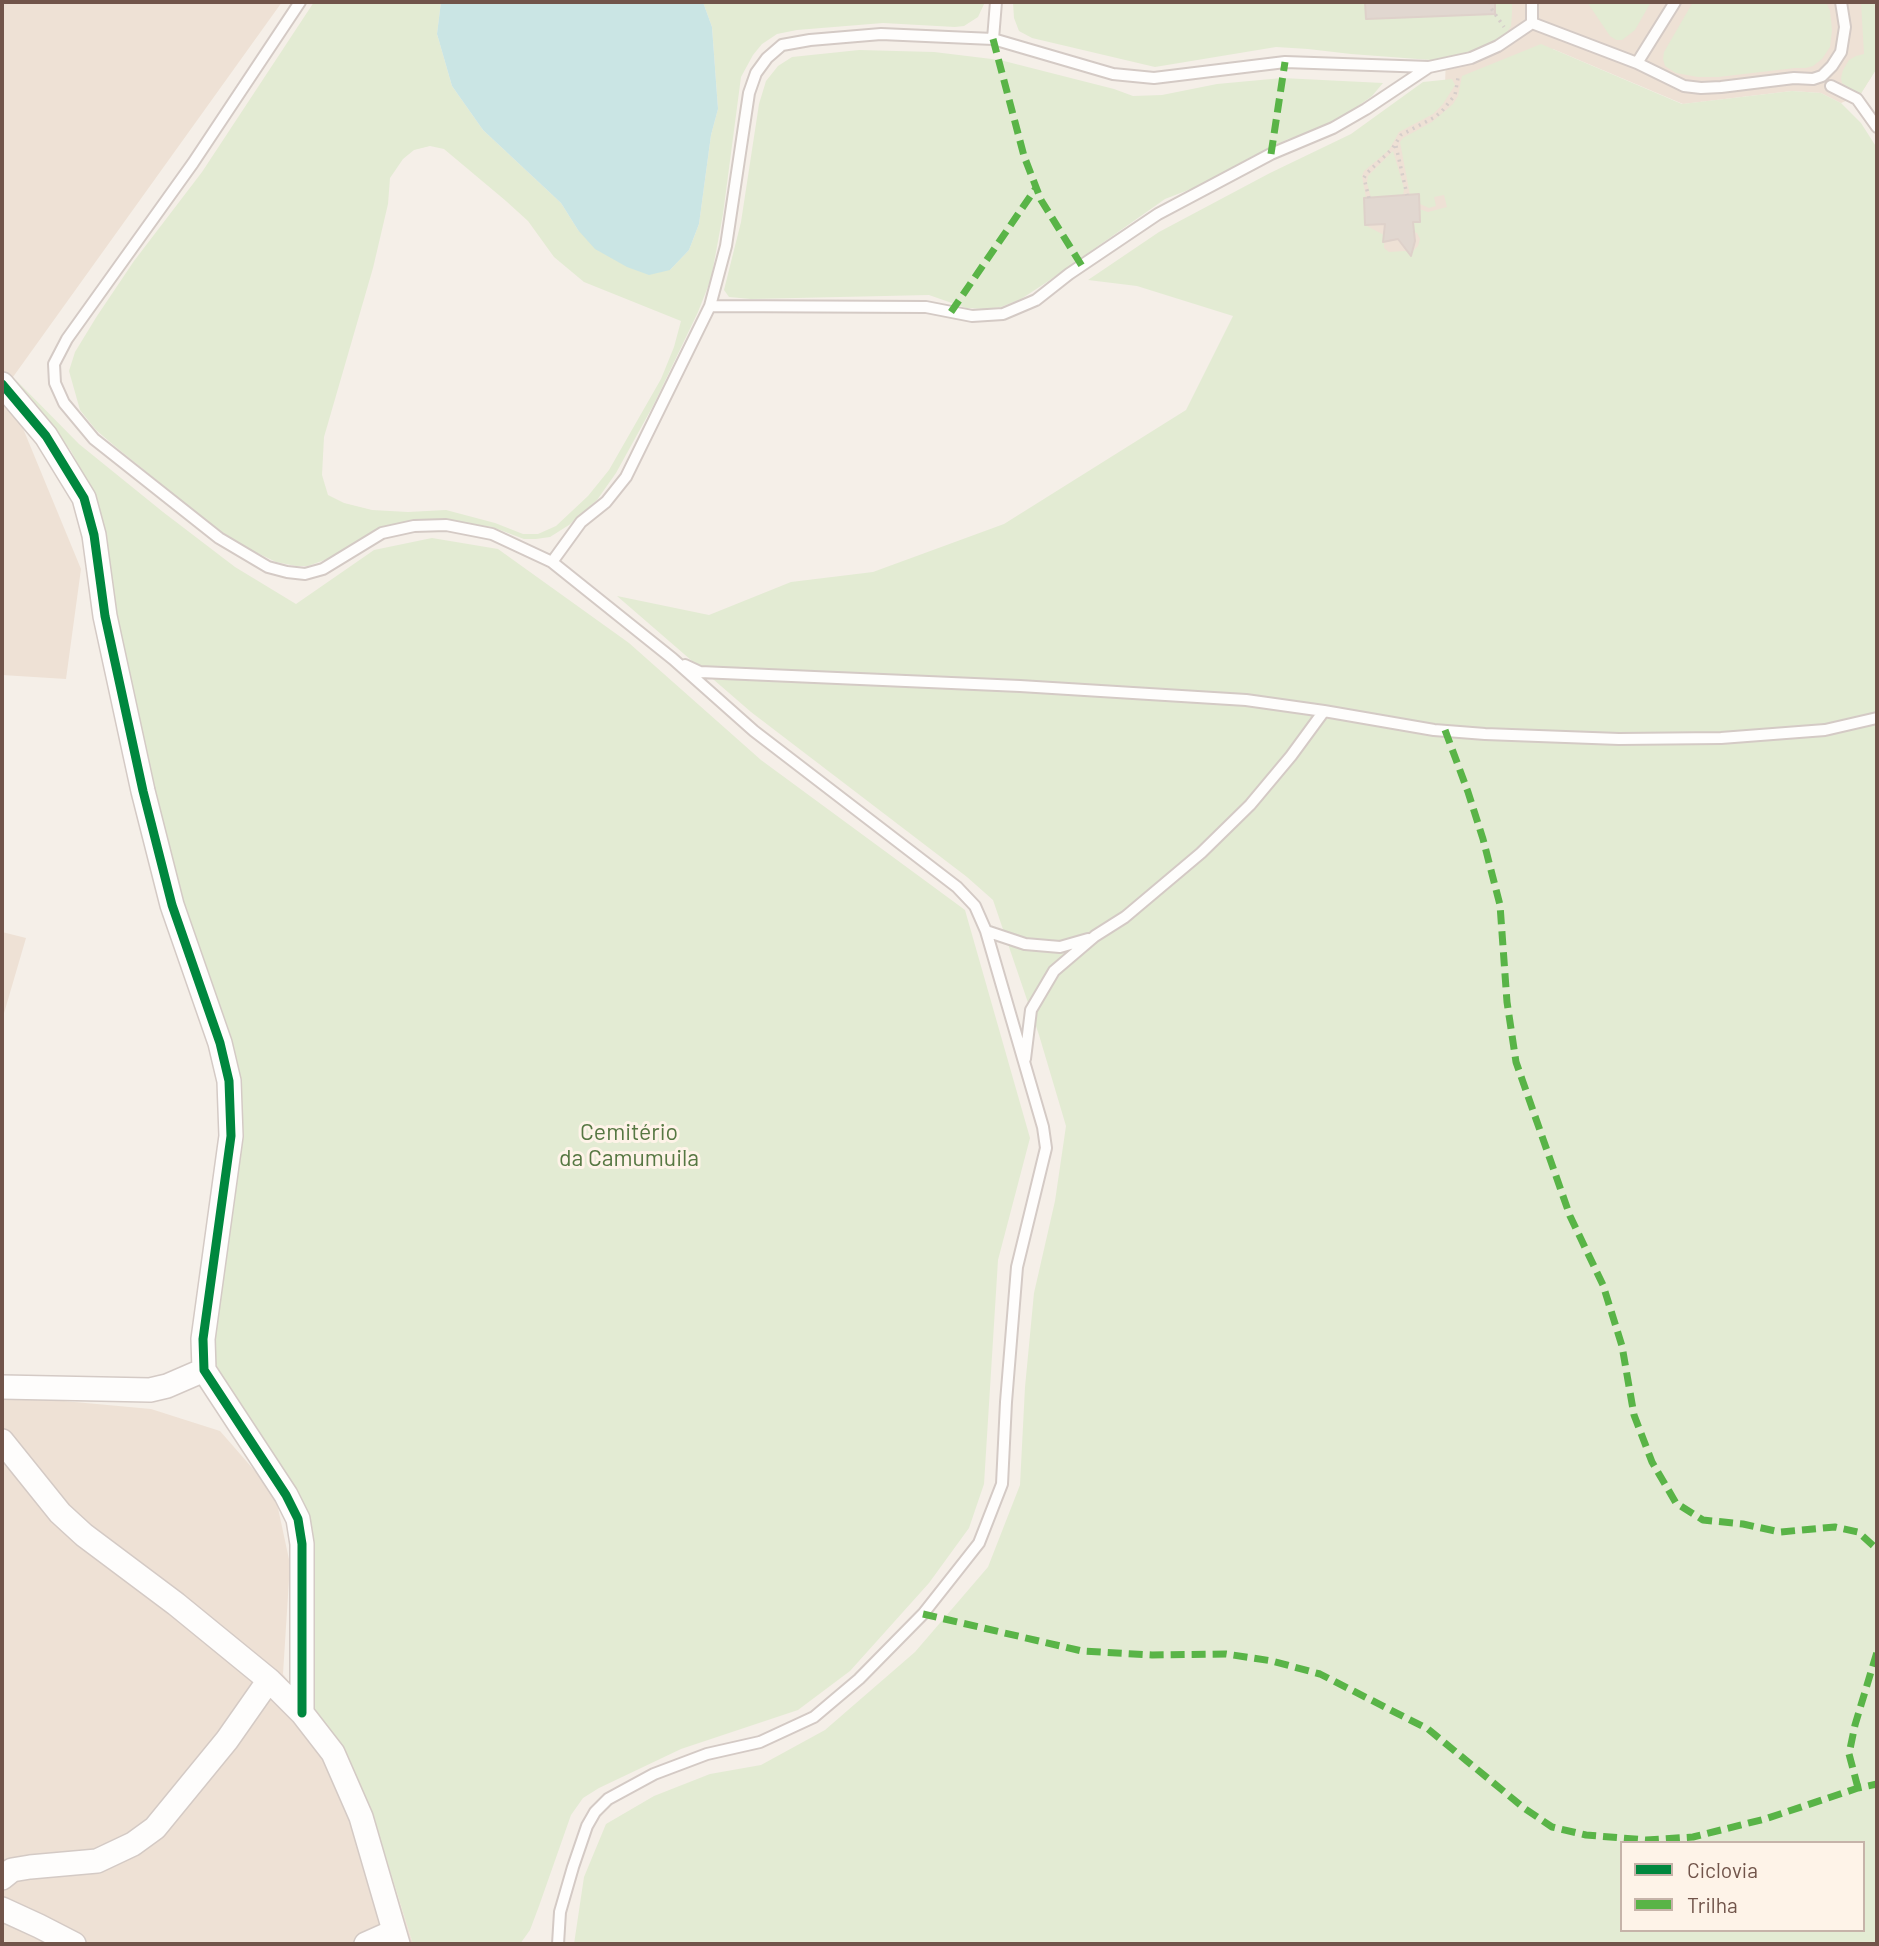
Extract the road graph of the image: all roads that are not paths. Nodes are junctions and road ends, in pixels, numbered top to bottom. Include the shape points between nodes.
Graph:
1 (300, 2) edge
2 (996, 2) edge
3 (1532, 2) edge
4 (1675, 2) edge
5 (1841, 2) edge
6 (1532, 23) junction
7 (993, 38) junction
8 (1637, 63) junction
9 (1429, 67) junction
10 (1832, 86) dead end
11 (1877, 127) edge
12 (710, 306) junction
13 (4, 389) edge
14 (552, 562) junction
15 (673, 659) junction
16 (1324, 711) junction
17 (1877, 718) edge
18 (986, 931) junction
19 (1095, 936) junction
20 (1025, 1065) junction
21 (204, 1370) junction
22 (2, 1387) edge
23 (2, 1441) edge
24 (269, 1680) junction
25 (302, 1713) junction
26 (2, 1878) edge
27 (2, 1909) edge
28 (396, 1938) edge
29 (74, 1944) edge
30 (366, 1944) edge
31 (558, 1944) edge

1 - 14 lane via 67,340 54,364 55,383 64,403 94,439 219,538 268,567 305,574 323,569 382,533 414,526 492,534
2 - 7 lane
3 - 6 lane
4 - 8 lane
5 - 8 lane via 1845,27 1841,52 1822,76 1813,79 1701,88 1684,86
6 - 8 lane
6 - 9 lane via 1471,58
7 - 9 lane via 1113,74 1153,78 1285,62
7 - 12 lane via 881,34 810,40 782,45 767,58 749,93 726,246
9 - 12 lane via 1333,128 1271,154 1158,215 1037,300 1003,314 972,316 926,307
10 - 11 lane via 1857,99
12 - 14 lane via 626,477 606,502 581,522
13 - 21 street via 47,436 84,498 146,804 172,905 229,1081 230,1136 203,1339
14 - 15 lane
15 - 16 lane via 701,672 1246,700
15 - 18 lane via 754,731 957,887 975,906
16 - 17 lane via 1434,730 1619,738 1721,738 1825,730
16 - 19 lane via 1291,756 1221,834 1125,917
18 - 19 lane via 1025,944 1060,947
18 - 20 lane
19 - 20 lane via 1054,971 1031,1010
20 - 31 lane via 1046,1148 1017,1267 1002,1484 979,1543 923,1614 814,1717 760,1742 707,1754 653,1774 608,1799 587,1826 560,1912
21 - 22 street via 149,1390
21 - 25 street via 298,1519
23 - 24 street via 60,1513 84,1535
24 - 25 street
24 - 26 street via 155,1828 97,1861 12,1870
25 - 28 street via 333,1753 361,1817
27 - 29 street
28 - 30 street

